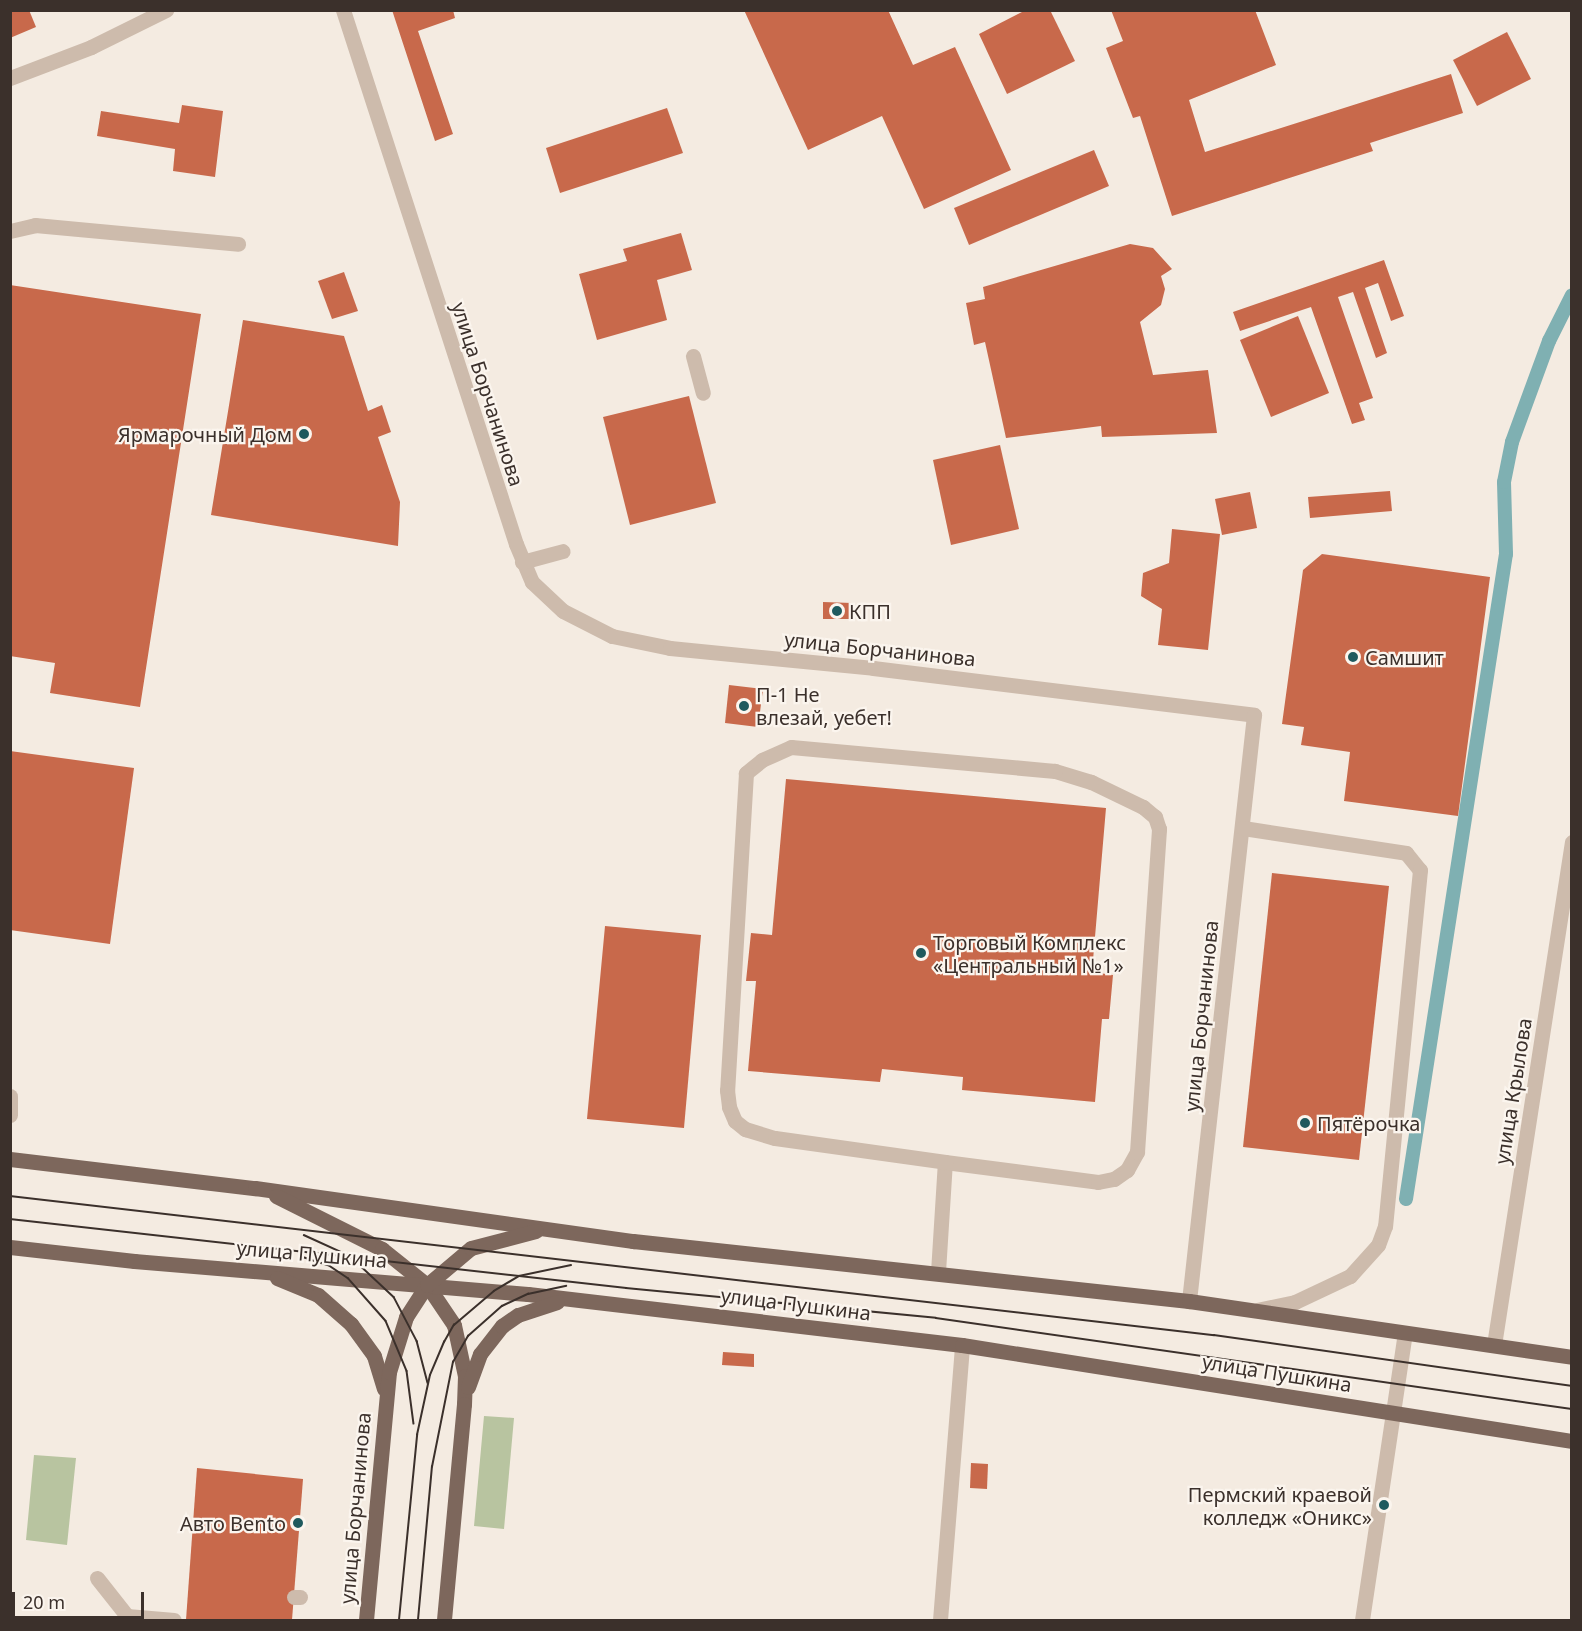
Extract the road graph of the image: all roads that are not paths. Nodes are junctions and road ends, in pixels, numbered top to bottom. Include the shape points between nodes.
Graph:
1 (166, 10) edge
2 (343, 10) edge
3 (10, 78) edge
4 (10, 231) edge
5 (238, 244) dead end
6 (693, 356) dead end
7 (703, 393) dead end
8 (563, 551) dead end
9 (522, 562) junction
10 (1243, 828) junction
11 (1572, 842) edge
12 (10, 1096) edge
13 (10, 1115) edge
14 (10, 1159) edge
15 (945, 1162) junction
16 (255, 1188) junction
17 (564, 1230) junction
18 (10, 1247) edge
19 (248, 1269) junction
20 (938, 1272) junction
21 (427, 1285) junction
22 (566, 1300) junction
23 (1189, 1301) junction
24 (1258, 1310) junction
25 (1405, 1333) junction
26 (962, 1345) junction
27 (1494, 1345) junction
28 (1572, 1357) edge
29 (386, 1400) junction
30 (464, 1404) junction
31 (1394, 1412) junction
32 (1572, 1441) edge
33 (97, 1578) dead end
34 (174, 1620) edge
35 (366, 1620) edge
36 (444, 1620) edge
37 (940, 1620) edge
38 (1362, 1620) edge

1 - 3 street via 91,47
2 - 9 street, улица Борчанинова
4 - 5 street via 35,225
6 - 7 street
8 - 9 street
9 - 10 street, улица Борчанинова via 532,582 563,611 628,641 1254,715
10 - 23 street, улица Борчанинова
10 - 24 street via 1406,853 1420,870 1385,1226 1372,1252 1350,1276 1295,1302
11 - 27 street, улица Крылова
12 - 13 street
14 - 16 main road
15 - 15 street via 1098,1182 1114,1179 1126,1170 1137,1152 1140,1132 1161,842 1157,823 1143,807 1091,782 1055,771 791,747 762,760 746,773 729,1107 735,1121 745,1129 775,1138
15 - 20 street
16 - 17 main road
16 - 21 main road via 363,1237
17 - 20 main road
17 - 21 main road, улица Борчанинова via 509,1235 471,1248
18 - 19 main road, улица Пушкина
19 - 21 main road, улица Пушкина
19 - 29 main road via 290,1282 336,1309 374,1356
20 - 23 main road
21 - 22 main road, улица Пушкина
21 - 29 main road, улица Борчанинова via 401,1330 388,1372
21 - 30 main road via 454,1325 460,1346
22 - 26 main road, улица Пушкина
22 - 30 main road via 518,1315 490,1339 471,1374
23 - 24 main road
24 - 25 main road
25 - 27 main road
25 - 31 street
26 - 31 main road, улица Пушкина
26 - 37 street
27 - 28 main road
29 - 35 main road, улица Борчанинова
30 - 36 main road
31 - 32 main road, улица Пушкина
31 - 38 street
33 - 34 street via 127,1616

